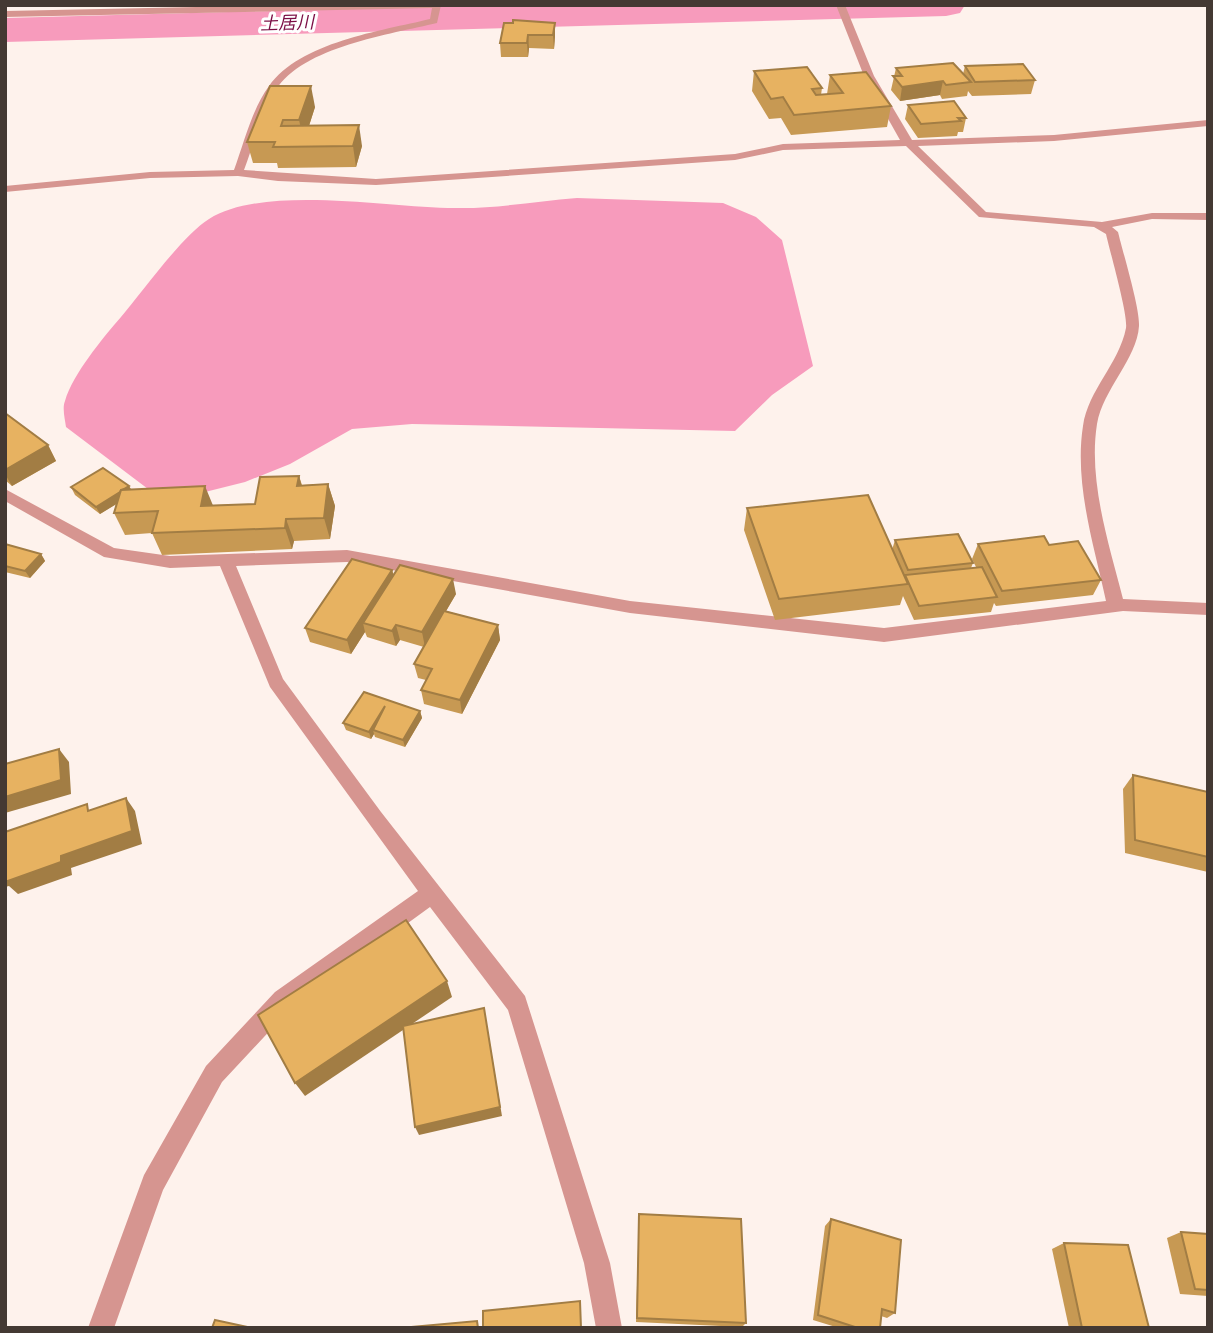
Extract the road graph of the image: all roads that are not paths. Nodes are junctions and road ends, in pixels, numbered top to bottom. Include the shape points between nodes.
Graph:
1 (121, 8) edge
2 (435, 10) edge
3 (842, 10) edge
4 (5, 14) edge
5 (1208, 123) edge
6 (910, 144) junction
7 (238, 173) junction
8 (5, 189) edge
9 (1208, 217) edge
10 (1100, 226) junction
11 (5, 494) edge
12 (226, 560) junction
13 (1116, 606) junction
14 (1208, 609) edge
15 (432, 893) junction
16 (101, 1328) edge
17 (609, 1328) edge

1 - 2 street
1 - 4 street
2 - 7 street via 324,51 286,74 273,86
3 - 6 street via 869,76
5 - 6 street via 1054,138
6 - 7 street via 796,146 736,157 376,182
6 - 10 street via 983,215
7 - 8 street
9 - 10 street via 1152,216
10 - 13 street via 1112,232 1133,326 1095,405 1088,444 1093,498
11 - 12 street via 110,552 170,562
12 - 13 street via 347,556 630,607 884,635
12 - 15 street via 276,682
13 - 14 street
15 - 16 street via 283,1000 214,1074 153,1184
15 - 17 street via 517,1004 597,1263

